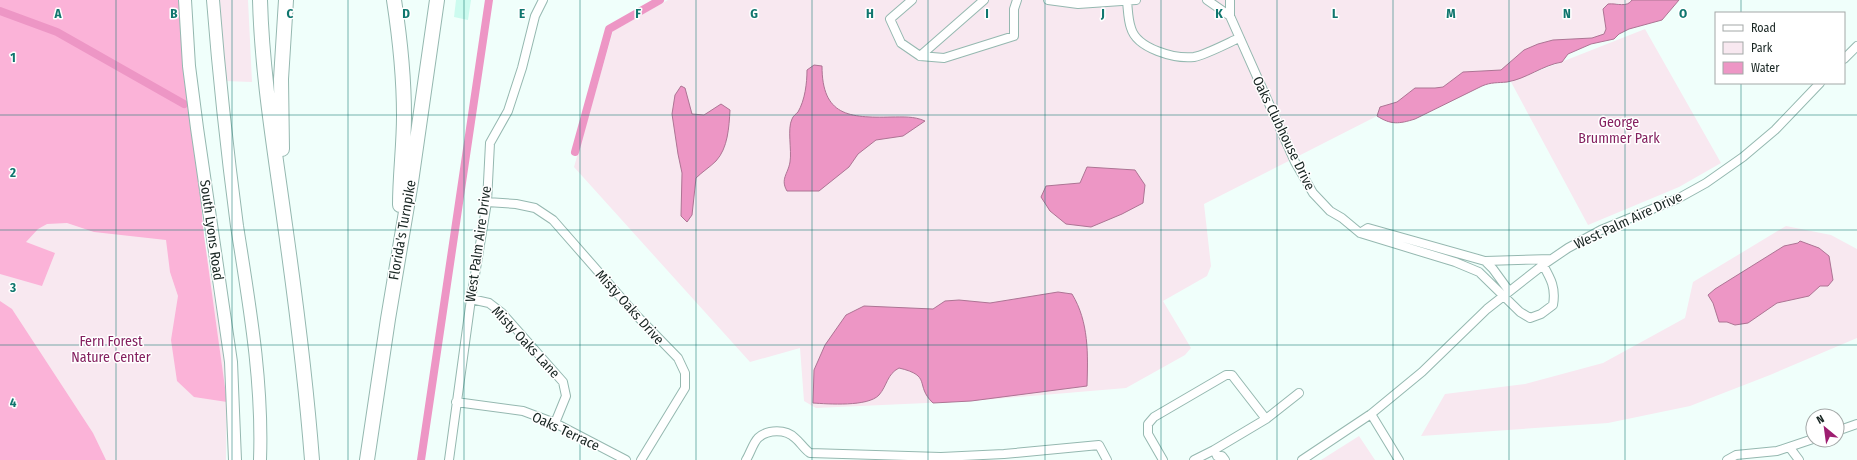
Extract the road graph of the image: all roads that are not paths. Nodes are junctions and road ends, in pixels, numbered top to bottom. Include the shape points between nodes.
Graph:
1 (185, 0) edge
2 (213, 0) edge
3 (260, 0) edge
4 (286, 0) edge
5 (394, 0) edge
6 (436, 0) edge
7 (543, 0) edge
8 (912, 0) edge
9 (984, 0) edge
10 (1017, 0) edge
11 (1048, 0) edge
12 (1136, 0) edge
13 (1207, 0) edge
14 (1230, 0) edge
15 (1127, 1) edge
16 (1230, 16) junction
17 (1239, 38) junction
18 (1857, 46) edge
19 (920, 56) junction
20 (1845, 58) edge
21 (1819, 84) edge
22 (278, 177) junction
23 (487, 202) junction
24 (1360, 234) junction
25 (401, 235) junction
26 (1552, 259) junction
27 (1485, 261) junction
28 (1543, 265) junction
29 (1509, 290) junction
30 (1502, 296) junction
31 (471, 299) junction
32 (1299, 394) dead end
33 (456, 402) junction
34 (1371, 414) junction
35 (1266, 419) junction
36 (556, 423) junction
37 (1857, 424) edge
38 (1845, 428) edge
39 (1805, 443) edge
40 (1790, 448) junction
41 (1215, 455) edge
42 (235, 460) edge
43 (260, 460) edge
44 (312, 460) edge
45 (367, 460) edge
46 (449, 460) edge
47 (626, 460) edge
48 (641, 460) edge
49 (746, 460) edge
50 (1107, 460) edge
51 (1163, 460) edge
52 (1194, 460) edge
53 (1225, 460) edge
54 (1302, 460) edge
55 (1399, 460) edge
56 (1727, 460) edge
57 (1799, 460) edge

1 - 42 main road, South Lyons Road via 196,128 231,362
2 - 43 main road, South Lyons Road via 221,101 256,358
3 - 22 highway
4 - 22 highway via 282,65 282,158
5 - 25 highway via 402,52 404,117 400,183
6 - 25 highway, Florida's Turnpike via 411,182
7 - 23 street, West Palm Aire Drive via 535,16 508,111 490,143
8 - 19 street via 890,19 901,43
9 - 19 street
10 - 19 street via 1014,10 1014,36 944,58
11 - 15 street via 1078,4
12 - 15 street
13 - 16 street
14 - 16 street, Oaks Clubhouse Drive
15 - 17 street via 1131,29 1136,37 1147,47 1175,57 1195,57
16 - 17 street, Oaks Clubhouse Drive
17 - 24 street, Oaks Clubhouse Drive via 1295,162 1313,193 1330,211
18 - 20 street
21 - 26 street, West Palm Aire Drive via 1775,130 1706,183 1679,198 1601,230
22 - 44 highway via 306,388
23 - 31 street, West Palm Aire Drive
23 - 48 street, Misty Oaks Drive via 535,208 553,220 638,317 678,358 686,373 685,388
24 - 27 street via 1368,228
24 - 30 street, Oaks Clubhouse Drive via 1455,262 1479,272
25 - 45 highway, Florida's Turnpike
26 - 27 street
26 - 28 street, West Palm Aire Drive
27 - 29 street
28 - 29 street, West Palm Aire Drive
28 - 30 street, Oaks Clubhouse Drive via 1552,281 1555,294 1553,305 1530,318
29 - 30 street, West Palm Aire Drive
30 - 34 street, West Palm Aire Drive via 1422,372
31 - 33 street, West Palm Aire Drive
31 - 36 street, Misty Oaks Lane via 490,303 502,313 563,382 566,396
32 - 35 street
33 - 36 street, Oaks Terrace via 523,412
33 - 46 street, West Palm Aire Drive
34 - 54 street, West Palm Aire Drive
34 - 55 street
35 - 41 street
35 - 51 street via 1232,375 1226,375 1154,417 1148,424 1148,434
36 - 47 street, Oaks Terrace
37 - 38 street
39 - 40 street
40 - 56 street via 1736,455
40 - 57 street
41 - 52 street
41 - 53 street via 1222,456
49 - 50 street via 758,438 770,431 783,431 794,437 810,453 941,457 1099,445

